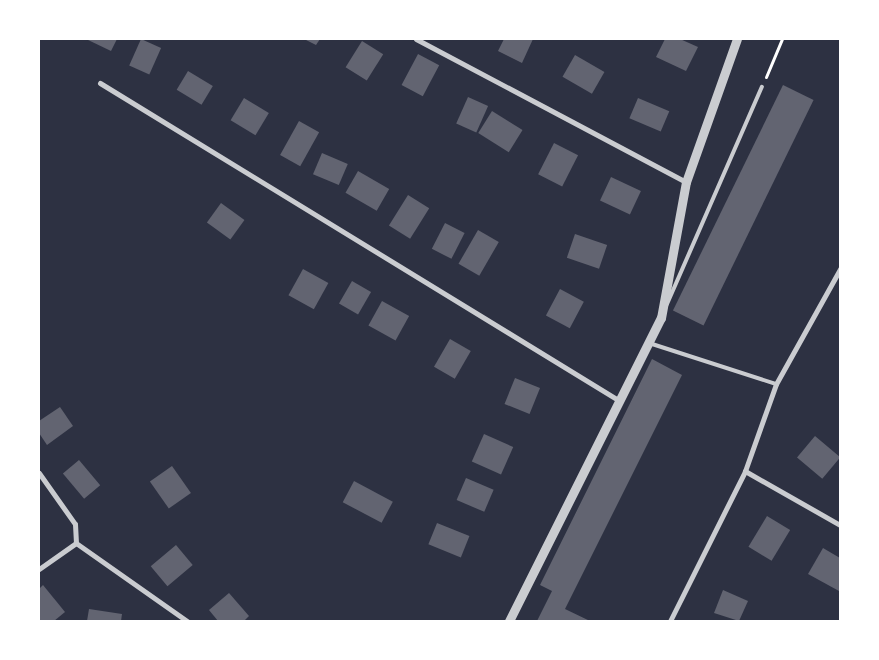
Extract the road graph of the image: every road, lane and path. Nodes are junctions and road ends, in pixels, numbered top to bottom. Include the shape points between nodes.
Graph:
1 (416, 39) edge
2 (737, 39) edge
3 (782, 39) edge
4 (100, 83) dead end
5 (762, 87) joint
6 (686, 182) junction
7 (840, 269) edge
8 (661, 318) junction
9 (649, 343) junction
10 (776, 384) junction
11 (620, 401) junction
12 (745, 471) junction
13 (39, 473) edge
14 (840, 525) edge
15 (76, 543) junction
16 (39, 569) edge
17 (188, 621) edge
18 (509, 621) edge
19 (670, 621) edge

1 - 6 street
2 - 6 street
3 - 5 path
4 - 11 street
5 - 8 lane
6 - 8 street
7 - 10 street
8 - 9 street
9 - 10 lane
9 - 11 street
10 - 12 street
11 - 18 street
12 - 14 street
12 - 19 street
13 - 15 street via 75,524
15 - 16 street
15 - 17 street

